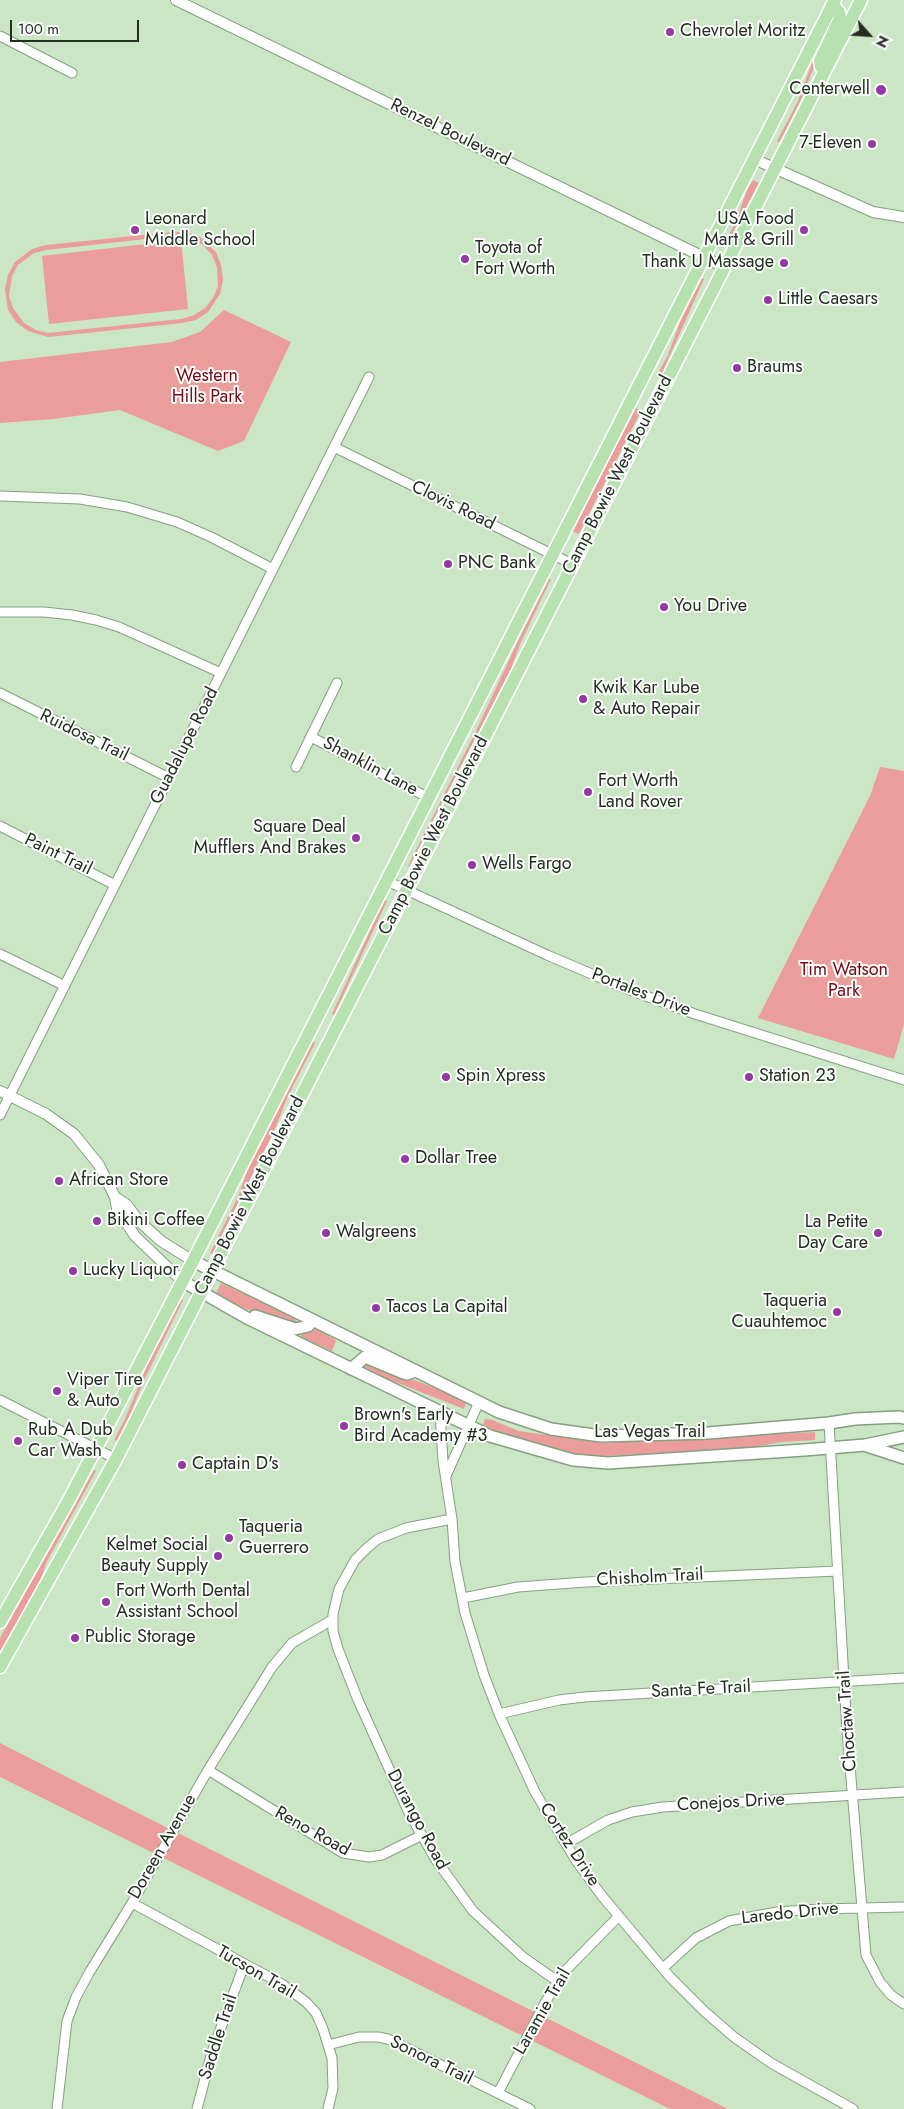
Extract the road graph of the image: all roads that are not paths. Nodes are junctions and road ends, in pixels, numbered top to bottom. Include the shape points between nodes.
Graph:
1 (176, 0) edge
2 (861, 0) edge
3 (834, 2) edge
4 (0, 36) edge
5 (72, 73) dead end
6 (823, 74) junction
7 (754, 159) junction
8 (774, 168) junction
9 (904, 218) edge
10 (704, 256) junction
11 (724, 267) junction
12 (369, 377) dead end
13 (642, 378) junction
14 (662, 388) junction
15 (334, 447) junction
16 (0, 496) edge
17 (552, 554) junction
18 (572, 564) junction
19 (273, 569) junction
20 (0, 612) edge
21 (221, 673) junction
22 (337, 683) dead end
23 (0, 692) edge
24 (311, 737) junction
25 (296, 767) dead end
26 (169, 778) junction
27 (429, 798) junction
28 (0, 826) edge
29 (386, 881) junction
30 (115, 885) junction
31 (406, 890) junction
32 (0, 954) edge
33 (65, 986) junction
34 (312, 1026) junction
35 (332, 1036) junction
36 (904, 1080) edge
37 (0, 1090) edge
38 (10, 1096) junction
39 (0, 1115) edge
40 (115, 1197) junction
41 (193, 1261) junction
42 (212, 1271) junction
43 (182, 1281) junction
44 (201, 1293) junction
45 (247, 1318) junction
46 (313, 1320) junction
47 (352, 1369) junction
48 (417, 1371) junction
49 (0, 1400) edge
50 (479, 1402) junction
51 (440, 1412) junction
52 (904, 1418) edge
53 (829, 1424) junction
54 (467, 1425) junction
55 (904, 1437) edge
56 (865, 1445) junction
57 (831, 1447) junction
58 (96, 1449) junction
59 (904, 1458) edge
60 (116, 1459) junction
61 (446, 1476) junction
62 (452, 1519) junction
63 (838, 1571) junction
64 (463, 1598) junction
65 (332, 1620) junction
66 (0, 1622) edge
67 (0, 1668) edge
68 (904, 1678) edge
69 (845, 1681) junction
70 (499, 1714) junction
71 (208, 1770) junction
72 (904, 1792) edge
73 (852, 1795) junction
74 (422, 1835) junction
75 (566, 1844) junction
76 (132, 1903) junction
77 (904, 1907) edge
78 (862, 1908) junction
79 (619, 1916) junction
80 (244, 1965) junction
81 (663, 1968) junction
82 (557, 1981) junction
83 (904, 2004) edge
84 (328, 2045) junction
85 (498, 2093) junction
86 (57, 2109) edge
87 (197, 2109) edge
88 (328, 2109) edge
89 (530, 2109) edge
90 (853, 2109) edge

1 - 10 street, Renzel Boulevard
2 - 6 main road, Camp Bowie West Boulevard
3 - 6 main road via 840,18 820,61
3 - 7 main road, Camp Bowie West Boulevard
4 - 5 street
6 - 8 main road, Camp Bowie West Boulevard
7 - 8 street
7 - 10 main road, Camp Bowie West Boulevard
8 - 9 street via 873,212
8 - 11 main road, Camp Bowie West Boulevard
10 - 11 street, Renzel Boulevard
10 - 13 main road, Camp Bowie West Boulevard
11 - 14 main road, Camp Bowie West Boulevard
12 - 15 street, Guadalupe Road
13 - 14 main road
13 - 17 main road, Camp Bowie West Boulevard
14 - 18 main road, Camp Bowie West Boulevard
15 - 17 street, Clovis Road
15 - 19 street, Guadalupe Road
16 - 19 street via 80,499 127,507 177,522
17 - 18 street, Clovis Road
17 - 27 main road, Camp Bowie West Boulevard
18 - 31 main road, Camp Bowie West Boulevard
19 - 21 street, Guadalupe Road
20 - 21 street via 44,612 96,620 119,627
21 - 26 street, Guadalupe Road
22 - 24 street
23 - 26 street, Ruidosa Trail
24 - 25 street
24 - 27 street, Shanklin Lane
26 - 30 street, Guadalupe Road
27 - 29 main road, Camp Bowie West Boulevard
28 - 30 street, Paint Trail
29 - 31 street, Portales Drive
29 - 34 main road, Camp Bowie West Boulevard
30 - 33 street, Guadalupe Road
31 - 35 main road, Camp Bowie West Boulevard
31 - 36 street, Portales Drive via 627,989 694,1014
32 - 33 street
33 - 38 street, Guadalupe Road
34 - 35 main road
34 - 41 main road, Camp Bowie West Boulevard
35 - 42 main road, Camp Bowie West Boulevard
37 - 38 street
38 - 39 street, Guadalupe Road
38 - 40 street via 46,1114 74,1134 99,1165
40 - 41 street via 127,1205 160,1241
40 - 43 street via 117,1209 135,1236
41 - 42 main road, Las Vegas Trail
41 - 43 main road, Camp Bowie West Boulevard
42 - 44 main road, Camp Bowie West Boulevard
42 - 46 main road, Las Vegas Trail
43 - 44 main road, Las Vegas Trail
43 - 58 main road, Camp Bowie West Boulevard
44 - 45 main road, Las Vegas Trail
44 - 60 main road, Camp Bowie West Boulevard
45 - 46 main road via 259,1317 295,1329 308,1326
45 - 47 main road, Las Vegas Trail
46 - 48 main road, Las Vegas Trail
47 - 48 main road via 365,1357 407,1374
47 - 51 main road, Las Vegas Trail
48 - 50 main road, Las Vegas Trail
49 - 58 street
50 - 53 main road, Las Vegas Trail via 551,1429 601,1436 708,1433
50 - 54 street
51 - 54 main road, Las Vegas Trail
51 - 61 street, Cortez Drive
52 - 53 main road, Las Vegas Trail via 855,1419
53 - 57 street, Choctaw Trail
54 - 57 main road, Las Vegas Trail via 504,1441 573,1460 608,1463
54 - 61 street
55 - 56 main road
56 - 57 main road, Las Vegas Trail
56 - 59 main road
57 - 63 street, Choctaw Trail
58 - 60 street
58 - 66 main road, Camp Bowie West Boulevard
60 - 67 main road, Camp Bowie West Boulevard
61 - 62 street, Cortez Drive
62 - 64 street, Cortez Drive via 455,1562
62 - 65 street via 406,1528 378,1539 367,1548 355,1560 339,1589
63 - 64 street, Chisholm Trail via 586,1582 518,1587
63 - 69 street, Choctaw Trail
64 - 70 street, Cortez Drive via 484,1675
65 - 71 street, Doreen Avenue via 304,1634 280,1656
65 - 74 street, Durango Road via 338,1649 358,1700
68 - 69 street, Santa Fe Trail
69 - 70 street, Santa Fe Trail via 584,1697
69 - 73 street, Choctaw Trail
70 - 75 street, Cortez Drive via 535,1792
71 - 74 street, Reno Road via 343,1853 369,1857 382,1855
71 - 76 street, Doreen Avenue
72 - 73 street, Conejos Drive
73 - 75 street, Conejos Drive via 695,1804 632,1812 608,1820
73 - 78 street, Choctaw Trail
74 - 82 street, Durango Road via 473,1911 523,1957
75 - 79 street, Cortez Drive
76 - 80 street, Tucson Trail
76 - 86 street, Doreen Avenue via 88,1973 67,2021
77 - 78 street, Laredo Drive
78 - 81 street, Laredo Drive via 777,1912 729,1921 696,1938
78 - 83 street, Choctaw Trail via 866,1955 871,1968 880,1982
79 - 81 street, Cortez Drive
79 - 82 street, Laramie Trail
80 - 84 street, Tucson Trail via 282,1984 306,2002 316,2013
80 - 87 street, Saddle Trail via 212,2052
81 - 90 street, Cortez Drive via 704,2012 734,2037 771,2063
82 - 85 street, Laramie Trail
84 - 85 street, Sonora Trail via 359,2037 388,2039
84 - 88 street, Tucson Trail via 334,2074
85 - 89 street, Sonora Trail

